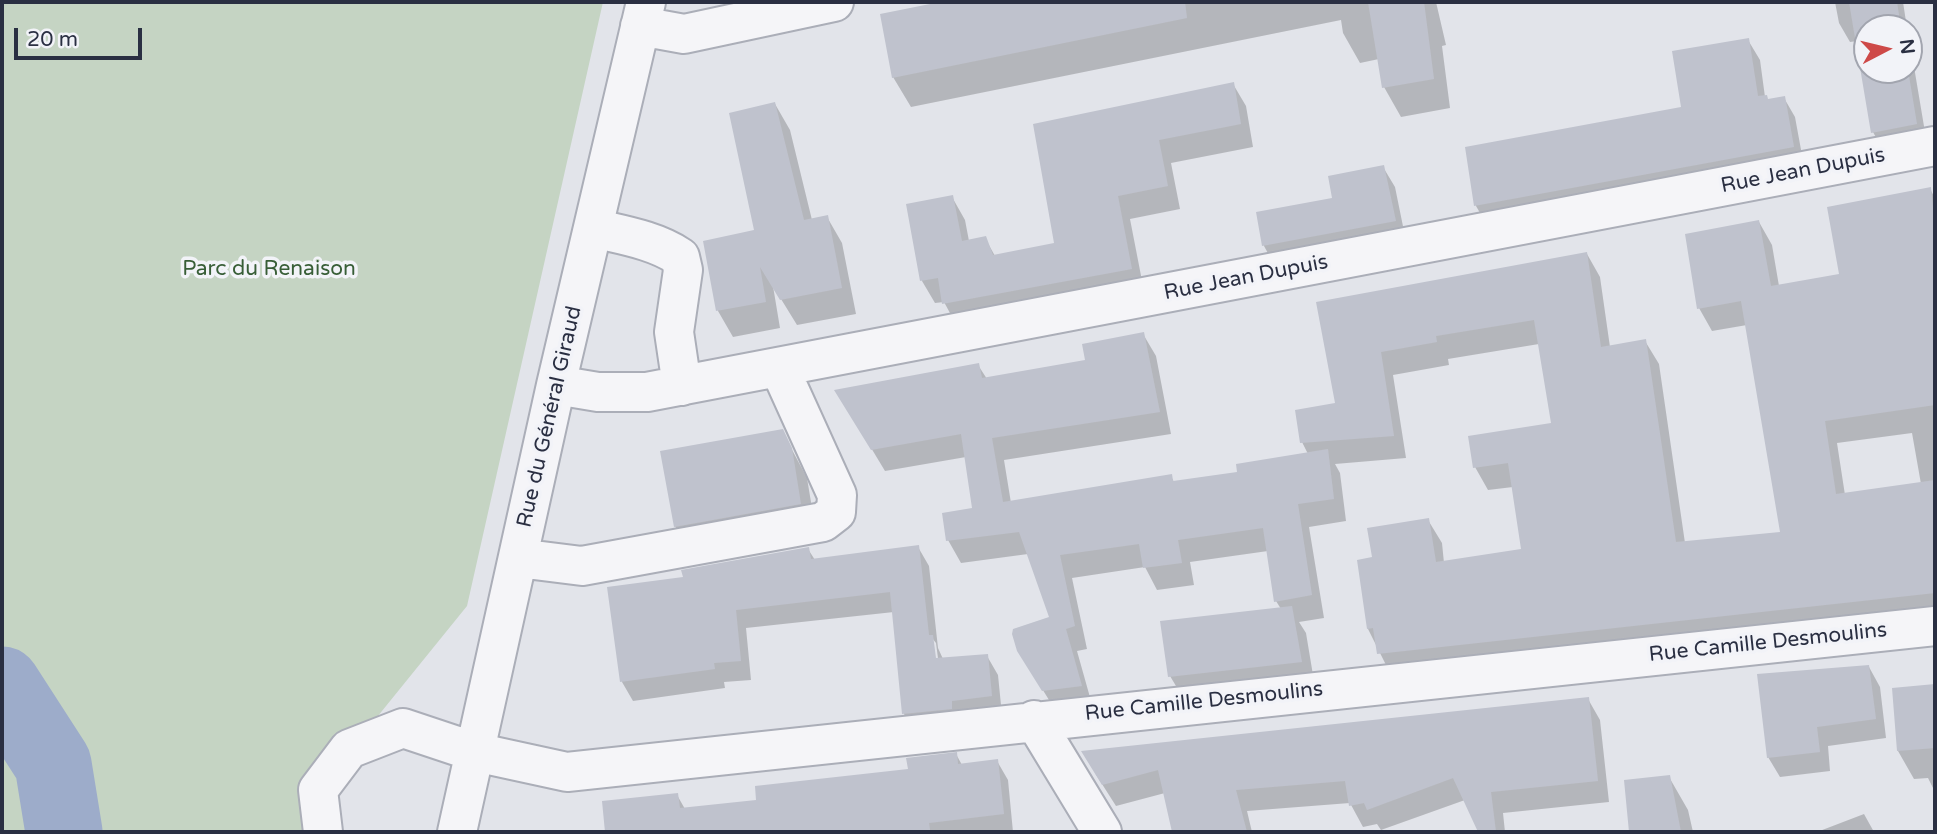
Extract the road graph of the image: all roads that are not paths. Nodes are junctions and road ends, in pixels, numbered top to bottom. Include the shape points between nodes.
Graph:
1 (834, 2) edge
2 (643, 14) edge
3 (1935, 146) edge
4 (593, 228) junction
5 (779, 367) junction
6 (556, 385) junction
7 (682, 386) junction
8 (518, 558) junction
9 (1935, 626) edge
10 (1034, 720) junction
11 (475, 752) junction
12 (323, 832) edge
13 (457, 832) edge
14 (1102, 832) edge

1 - 2 street via 684,34
2 - 4 street, Rue du Général Giraud
3 - 5 street, Rue Jean Dupuis
4 - 6 street, Rue du Général Giraud
4 - 7 street via 668,249 680,257 674,331
5 - 7 street, Rue Jean Dupuis
5 - 8 street via 836,495 836,512 823,522 583,566
6 - 7 street, Rue Jean Dupuis via 621,394
6 - 8 street, Rue du Général Giraud
8 - 11 street, Rue du Général Giraud
9 - 10 street, Rue Camille Desmoulins
10 - 11 street, Rue Camille Desmoulins via 567,772
10 - 14 street
11 - 12 street, Rue Camille Desmoulins via 403,727 349,749 318,790
11 - 13 street, Rue du Général Giraud

